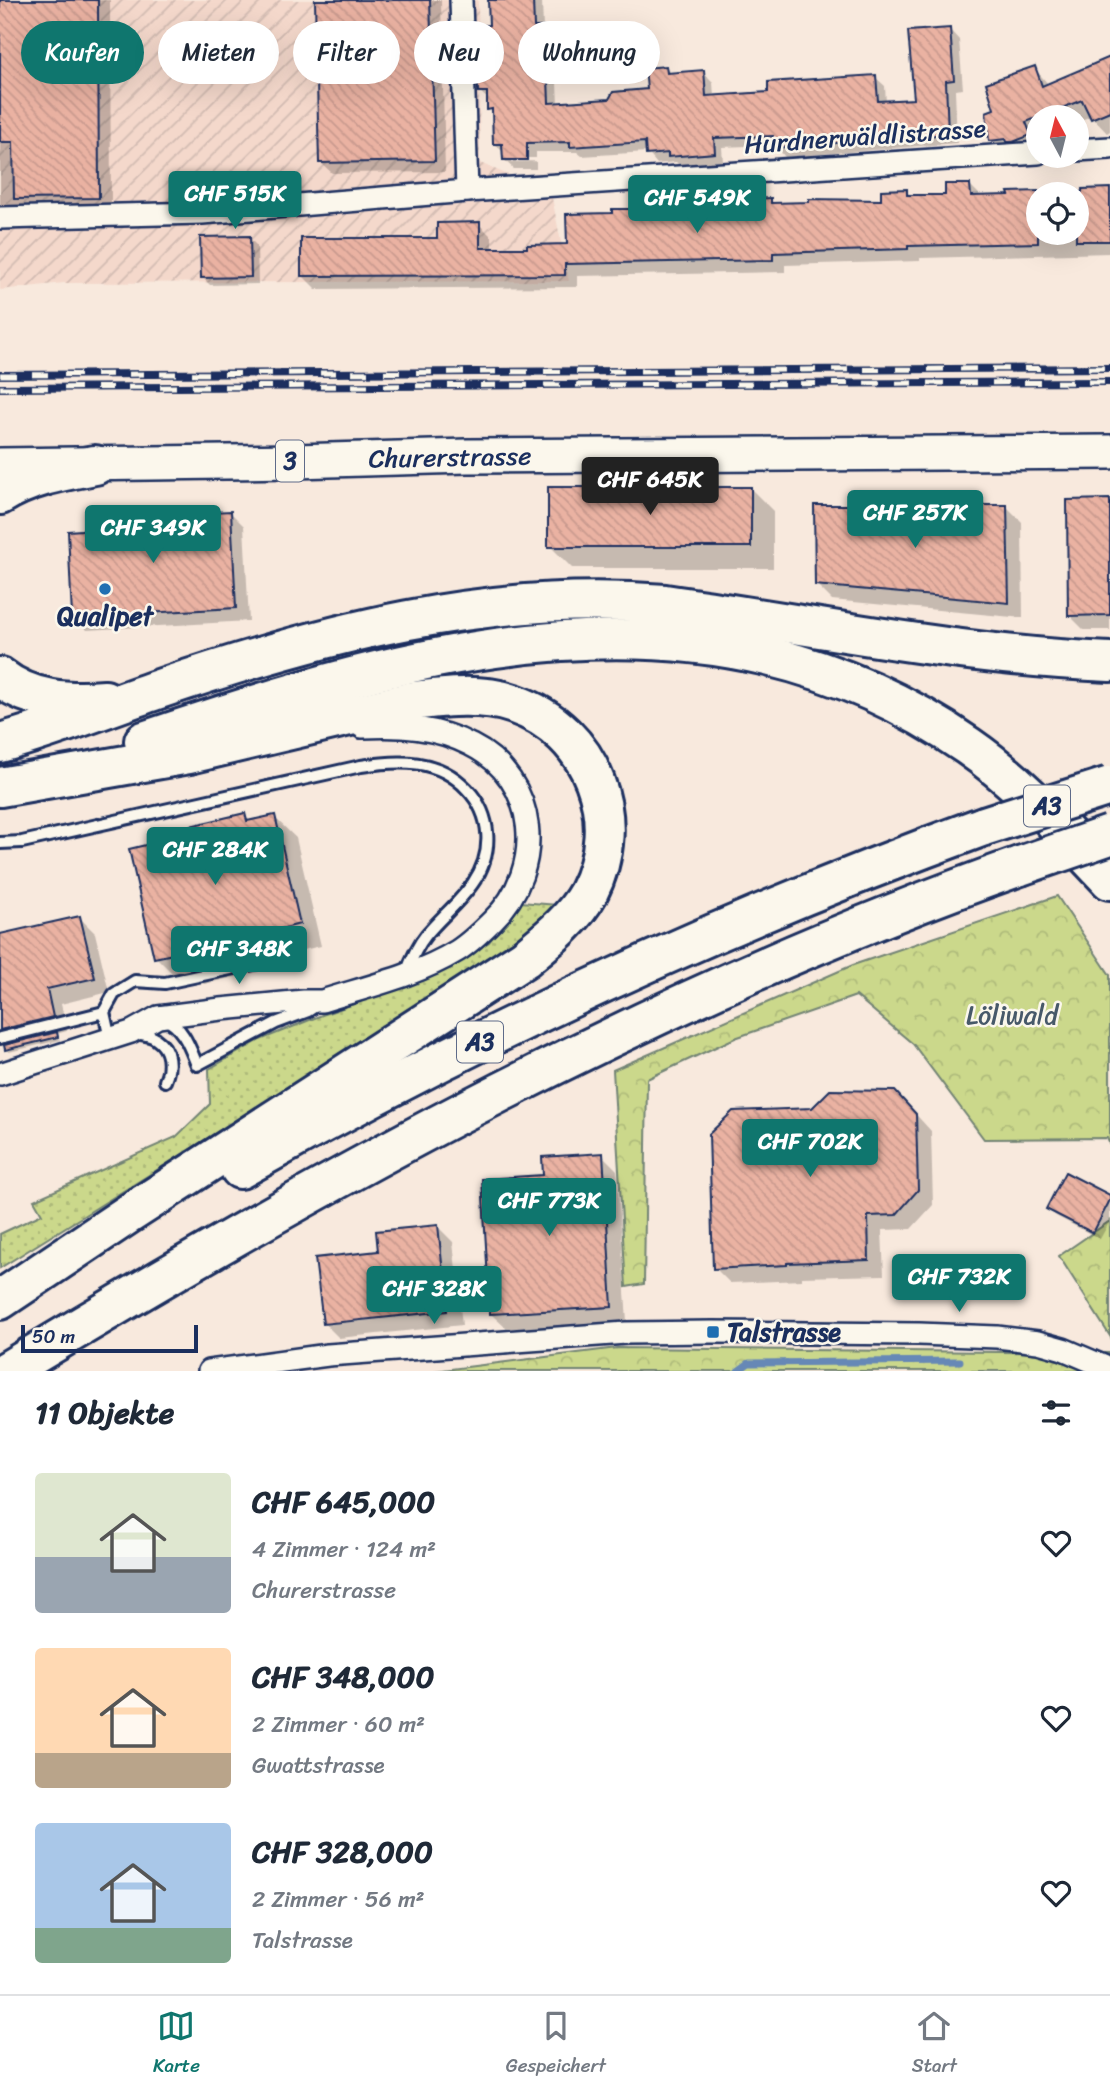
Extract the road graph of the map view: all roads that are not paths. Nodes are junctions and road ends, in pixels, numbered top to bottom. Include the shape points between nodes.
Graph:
1 (461, 0) edge
2 (1110, 148) edge
3 (1089, 149) edge
4 (1026, 154) edge
5 (467, 191) junction
6 (0, 218) edge
7 (1110, 452) edge
8 (0, 465) edge
9 (95, 465) junction
10 (0, 495) edge
11 (714, 611) junction
12 (1110, 663) edge
13 (0, 677) edge
14 (155, 690) junction
15 (282, 732) junction
16 (0, 743) edge
17 (11, 785) edge
18 (1110, 786) edge
19 (1110, 835) edge
20 (0, 843) edge
21 (1110, 844) edge
22 (1110, 880) edge
23 (282, 958) dead end
24 (406, 973) junction
25 (322, 1002) junction
26 (104, 1013) junction
27 (158, 1017) junction
28 (131, 1032) junction
29 (0, 1038) edge
30 (110, 1040) junction
31 (0, 1074) edge
32 (165, 1081) dead end
33 (0, 1300) edge
34 (0, 1308) edge
35 (1110, 1369) edge
36 (7, 1371) edge
37 (209, 1371) edge

1 - 5 street
2 - 3 street
4 - 5 street, Hurdnerwäldlistrasse
5 - 6 street, Hurdnerwäldlistrasse via 202,213
7 - 9 main road, Churerstrasse / 3 via 467,456
8 - 9 main road, Churerstrasse / 3
9 - 10 highway via 29,481
11 - 12 highway via 943,647
11 - 14 highway via 623,600 464,609 355,631
11 - 21 highway via 828,647 920,689 1019,757
13 - 14 highway via 23,692 63,701 107,700
14 - 16 highway
15 - 17 highway via 189,754
15 - 24 street via 393,726 437,731 491,757 513,781 529,831 526,866 509,902 458,950
15 - 33 highway via 387,706 449,697 501,700 538,715 577,747 599,793 604,840 600,866 588,892 560,928 501,975
17 - 22 highway via 223,715 429,658 550,641 674,641 789,662 914,713 1003,773
18 - 34 highway, A3, bridge via 984,826 799,897 616,976 343,1112
19 - 36 highway, A3, bridge via 866,924 632,1027 293,1203
20 - 24 lane via 22,842 383,762 436,768 471,792 485,817 488,844 472,884 420,943
23 - 26 lane via 165,983 135,981 114,994
24 - 25 street
25 - 27 street
25 - 27 lane via 197,1065 178,1028
26 - 29 lane
26 - 30 lane
27 - 28 street
28 - 30 street
28 - 32 lane via 155,1038 166,1048 169,1072
30 - 31 street
35 - 37 street via 1063,1349 997,1337 713,1332 626,1333 328,1355

